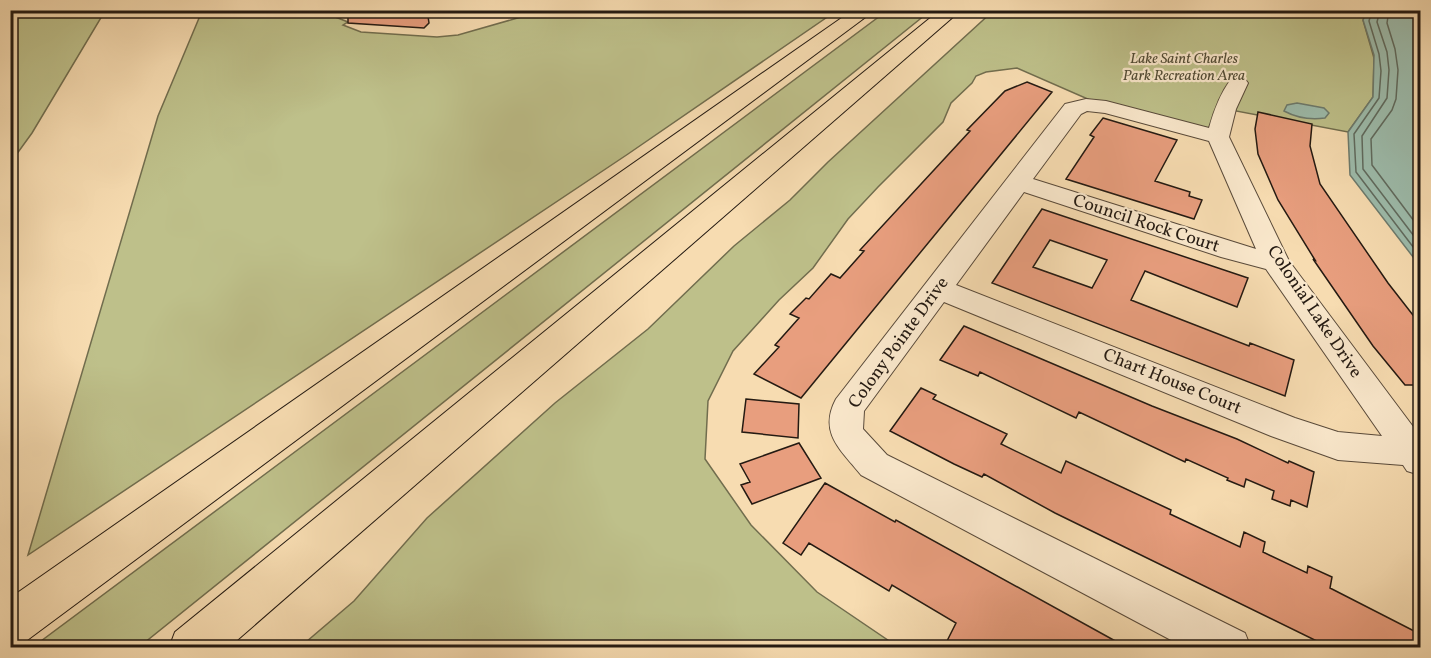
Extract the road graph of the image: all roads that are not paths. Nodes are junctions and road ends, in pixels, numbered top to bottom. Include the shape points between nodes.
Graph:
1 (866, 10) edge
2 (952, 10) edge
3 (1238, 83) dead end
4 (1218, 136) junction
5 (1018, 182) junction
6 (1276, 263) junction
7 (939, 289) junction
8 (1416, 458) edge
9 (10, 625) edge
10 (192, 648) edge
11 (1230, 648) edge

1 - 9 highway
2 - 10 highway
3 - 4 street
4 - 5 street, Colony Pointe Drive via 1086,105 1073,109
4 - 6 street, Colonial Lake Drive
5 - 6 street, Council Rock Court
5 - 7 street, Colony Pointe Drive
6 - 8 street, Colonial Lake Drive
7 - 8 street, Chart House Court via 1316,439
7 - 11 street, Colony Pointe Drive via 848,408 846,433 874,465

